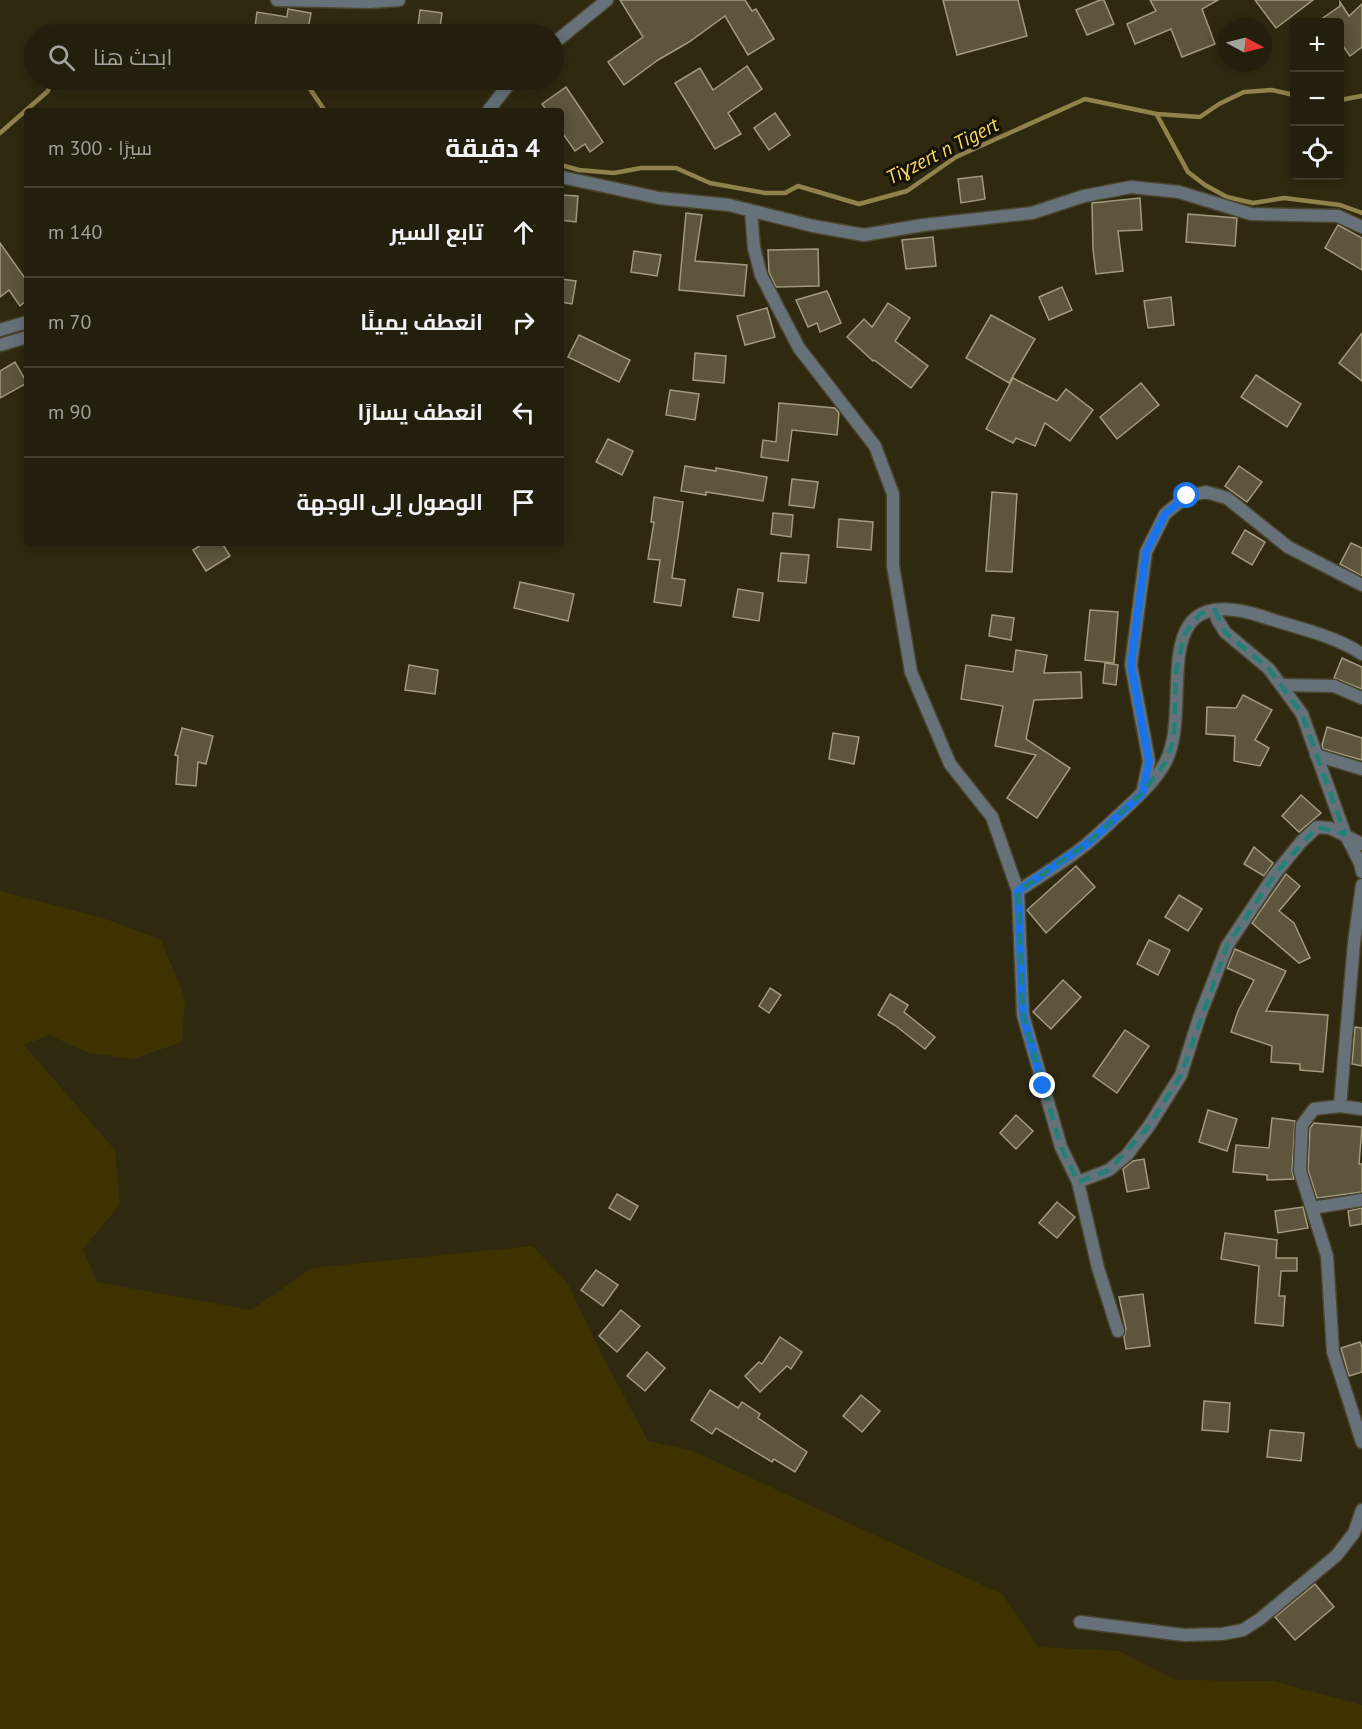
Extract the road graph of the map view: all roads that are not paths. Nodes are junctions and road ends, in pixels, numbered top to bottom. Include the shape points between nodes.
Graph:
1 (277, 0) edge
2 (399, 0) edge
3 (607, 0) edge
4 (564, 35) edge
5 (504, 90) edge
6 (490, 108) edge
7 (564, 178) edge
8 (751, 211) junction
9 (1362, 226) edge
10 (24, 323) edge
11 (0, 330) edge
12 (24, 338) edge
13 (0, 345) edge
14 (1362, 585) edge
15 (1215, 610) junction
16 (1362, 654) edge
17 (1281, 685) junction
18 (1362, 698) edge
19 (1316, 755) junction
20 (1362, 769) edge
21 (1142, 794) junction
22 (1345, 834) junction
23 (1362, 844) edge
24 (1362, 872) edge
25 (1362, 885) edge
26 (1018, 891) junction
27 (1340, 1106) junction
28 (1362, 1109) edge
29 (1078, 1182) junction
30 (1362, 1200) edge
31 (1312, 1208) junction
32 (1118, 1330) dead end
33 (1362, 1442) edge
34 (1362, 1510) edge
35 (1080, 1622) dead end

1 - 2 street
3 - 4 street
5 - 6 street
7 - 8 street via 659,198
8 - 9 street via 864,235 1032,213 1084,196 1131,187 1179,192 1251,214 1338,216
8 - 26 street via 761,275 799,348 875,446 893,494 893,566 911,672 950,764 992,817
10 - 11 street
12 - 13 street
14 - 21 street via 1288,547 1227,498 1206,492 1187,496 1165,514 1146,552 1131,665 1149,761
15 - 16 street via 1242,610 1337,641
15 - 17 street via 1226,633 1269,669
15 - 21 street via 1200,614 1185,633 1176,672 1174,740 1165,763
17 - 18 street via 1334,686
17 - 19 street via 1302,714
19 - 20 street
19 - 22 street
21 - 26 street via 1088,843
22 - 23 street
22 - 24 street
22 - 29 street via 1317,827 1275,874 1227,946 1181,1076 1127,1155 1109,1170
25 - 27 street
26 - 29 street via 1023,1015 1061,1147
27 - 28 street
27 - 31 street via 1314,1109 1302,1125 1300,1171
29 - 32 street via 1098,1268
30 - 31 street
31 - 33 street via 1327,1256 1333,1352
34 - 35 street via 1354,1533 1336,1556 1243,1630 1184,1635

